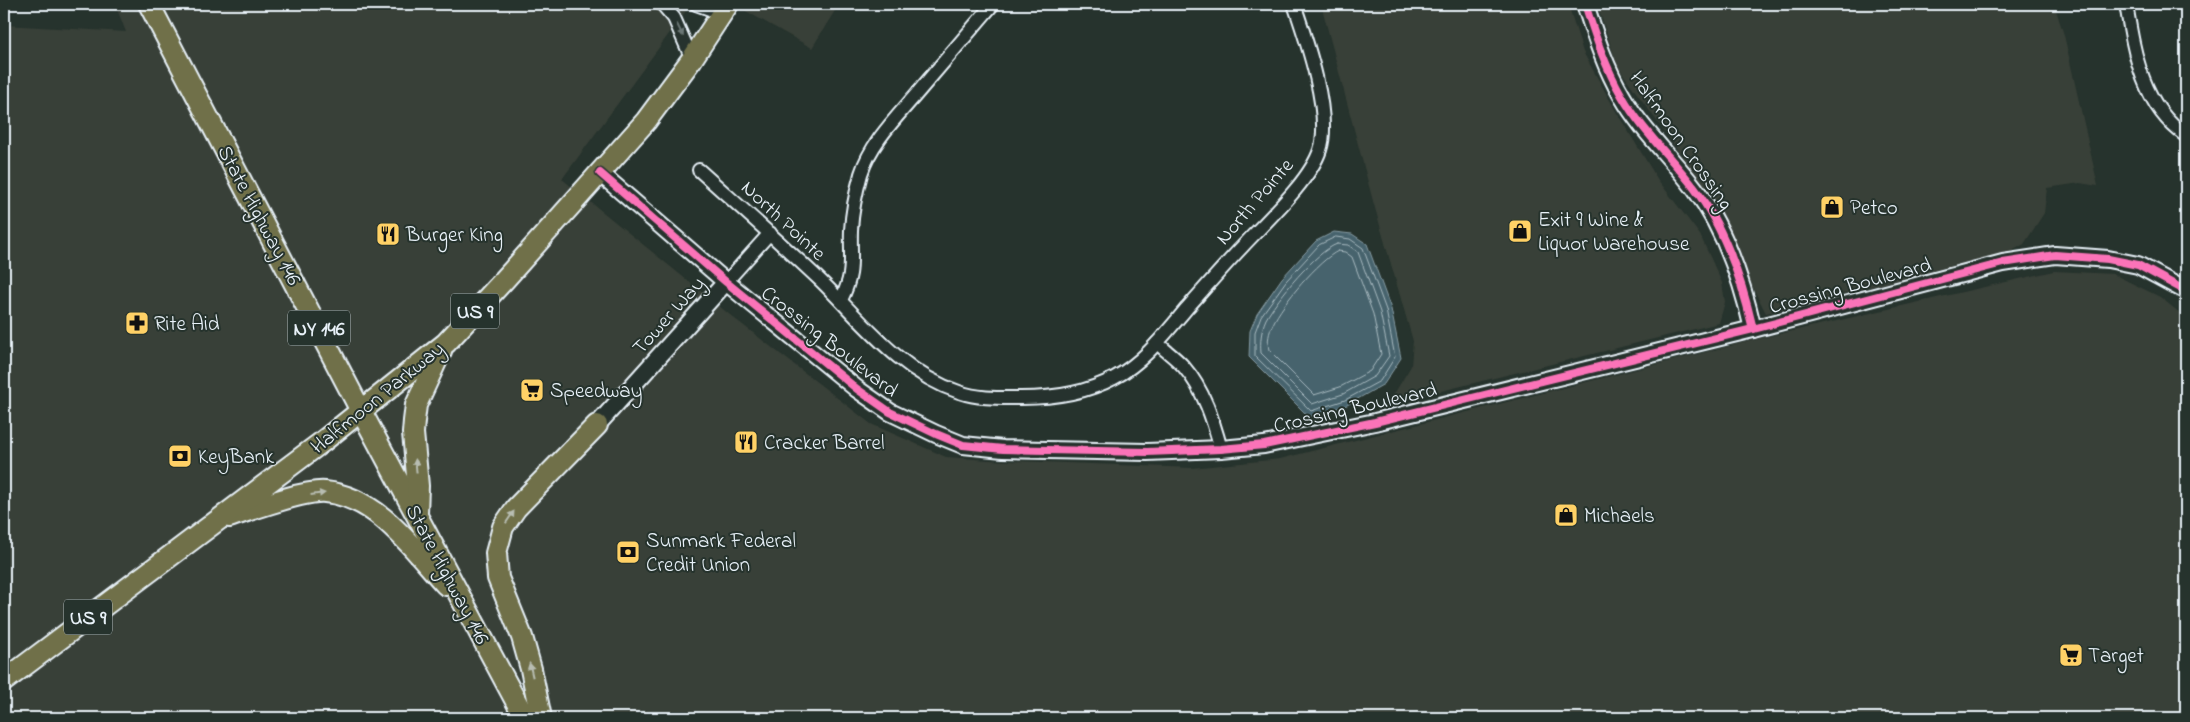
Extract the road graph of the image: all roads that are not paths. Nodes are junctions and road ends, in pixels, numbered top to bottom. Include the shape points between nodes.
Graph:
1 (149, 4) edge
2 (662, 4) edge
3 (696, 4) edge
4 (993, 4) edge
5 (1294, 4) edge
6 (1585, 4) edge
7 (2126, 4) edge
8 (725, 9) edge
9 (692, 59) junction
10 (2186, 136) edge
11 (699, 170) dead end
12 (600, 174) junction
13 (770, 232) junction
14 (726, 282) junction
15 (2186, 291) edge
16 (840, 300) junction
17 (1753, 329) junction
18 (446, 343) junction
19 (1157, 343) junction
20 (361, 410) junction
21 (597, 425) joint
22 (1220, 449) junction
23 (417, 515) junction
24 (216, 520) junction
25 (464, 606) junction
26 (4, 681) edge
27 (525, 718) edge
28 (541, 718) edge

1 - 20 main road, State Highway 146 / NY 146
2 -> 9 street via 674,18
3 - 8 street
4 - 16 street, North Pointe via 887,128 872,151 862,173 851,229 852,271
5 - 19 street, North Pointe via 1313,62 1323,125 1320,150 1301,182
6 - 17 street, Halfmoon Crossing via 1603,58 1621,96 1643,129 1695,190 1717,226 1745,295
7 - 10 street via 2140,75 2153,101
8 - 9 main road, Halfmoon Parkway / US 9
9 - 12 main road, Halfmoon Parkway / US 9 via 646,121
11 - 13 street, North Pointe
12 - 14 street, Crossing Boulevard
12 - 18 main road, Halfmoon Parkway / US 9
13 - 14 street, Tower Way
13 - 16 street, North Pointe
14 - 21 street, Tower Way
14 - 22 street, Crossing Boulevard via 890,412 963,445 1147,452
15 - 17 street, Crossing Boulevard via 2138,265 2055,255 2003,263
16 - 19 street, North Pointe via 866,328 928,379 959,392 987,398 1046,398 1092,388 1116,377 1148,354
17 - 22 street, Crossing Boulevard via 1375,422 1264,445
18 - 20 main road, Halfmoon Parkway / US 9
23 -> 18 main road via 416,405
19 - 22 street via 1195,381 1206,403
20 - 23 main road, State Highway 146 / NY 146
20 - 24 main road, Halfmoon Parkway / US 9
28 -> 21 main road via 522,637 498,578 496,553 503,527 516,508
23 - 25 main road, State Highway 146 / NY 146
24 -> 25 main road via 324,492 351,498 372,509 402,535
24 - 26 main road, Halfmoon Parkway / US 9
25 - 27 main road, State Highway 146 / NY 146

